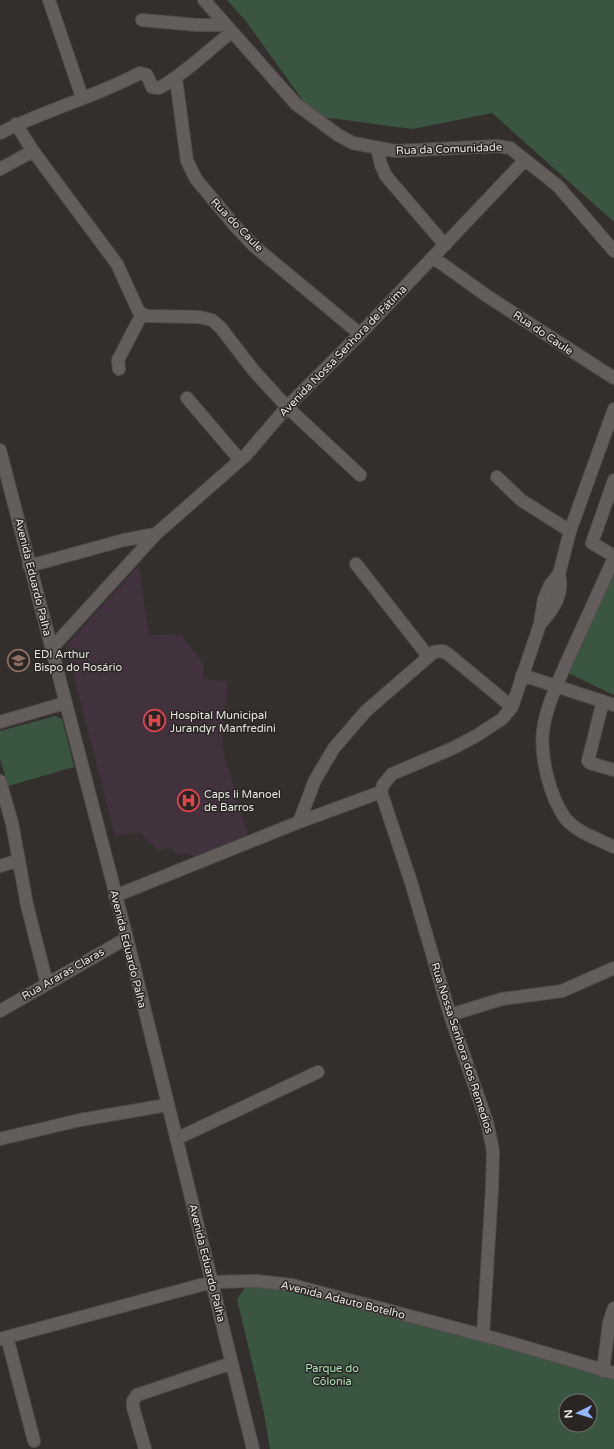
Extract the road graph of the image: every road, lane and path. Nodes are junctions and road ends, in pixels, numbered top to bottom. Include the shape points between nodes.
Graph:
1 (49, 0) edge
2 (204, 0) edge
3 (142, 20) dead end
4 (229, 28) junction
5 (176, 79) junction
6 (82, 97) junction
7 (16, 124) junction
8 (0, 133) edge
9 (377, 148) junction
10 (33, 150) junction
11 (525, 160) junction
12 (0, 169) edge
13 (444, 245) junction
14 (614, 251) edge
15 (434, 258) junction
16 (142, 314) junction
17 (360, 334) junction
18 (119, 369) dead end
19 (614, 378) edge
20 (188, 398) dead end
21 (287, 407) junction
22 (614, 409) edge
23 (0, 450) edge
24 (240, 460) junction
25 (360, 475) dead end
26 (497, 477) dead end
27 (614, 480) edge
28 (5, 488) edge
29 (570, 531) junction
30 (156, 534) junction
31 (614, 557) edge
32 (356, 564) dead end
33 (29, 566) junction
34 (51, 649) junction
35 (428, 656) junction
36 (522, 676) junction
37 (556, 686) junction
38 (65, 703) junction
39 (609, 703) edge
40 (512, 707) junction
41 (0, 722) edge
42 (614, 770) edge
43 (0, 781) edge
44 (381, 792) junction
45 (299, 822) junction
46 (614, 847) edge
47 (19, 860) junction
48 (0, 866) edge
49 (115, 896) junction
50 (126, 938) junction
51 (614, 968) edge
52 (47, 984) junction
53 (0, 1011) edge
54 (450, 1015) junction
55 (318, 1072) dead end
56 (167, 1106) junction
57 (0, 1139) edge
58 (176, 1139) junction
59 (212, 1282) junction
60 (614, 1308) edge
61 (483, 1335) junction
62 (3, 1338) edge
63 (232, 1363) junction
64 (608, 1372) edge
65 (34, 1441) dead end
66 (145, 1449) edge
67 (253, 1449) edge

1 - 6 street
2 - 4 street, Rua da Comunidade
3 - 4 street
4 - 5 street
4 - 9 street, Rua da Comunidade via 305,112 353,143
5 - 6 street via 155,89 147,75 140,73 114,87
5 - 17 street, Rua do Caule via 187,161 196,179 254,246
6 - 7 street
7 - 8 street
7 - 10 street
9 - 11 street, Rua da Comunidade via 415,151 504,147 510,148
9 - 13 street via 386,176
10 - 12 street
10 - 16 street via 117,264 135,305
11 - 13 street, Avenida Nossa Senhora de Fátima
11 - 14 street, Rua da Comunidade via 558,186
13 - 15 street, Avenida Nossa Senhora de Fátima
15 - 17 street, Avenida Nossa Senhora de Fátima
15 - 19 street, Rua do Caule
16 - 18 street via 118,360
16 - 21 street via 212,320
17 - 21 street, Avenida Nossa Senhora de Fátima
20 - 24 street
21 - 24 street, Avenida Nossa Senhora de Fátima
21 - 25 street
22 - 29 street
23 - 28 street, Avenida Eduardo Palha
24 - 30 street, Avenida Nossa Senhora de Fátima
26 - 29 street via 521,500
27 - 31 street via 592,543
28 - 33 street, Avenida Eduardo Palha
29 - 36 street via 559,574 561,592 553,609 540,624
30 - 33 street via 124,540
30 - 34 street, Avenida Nossa Senhora de Fátima
31 - 37 street
32 - 35 street
33 - 34 street, Avenida Eduardo Palha
34 - 38 street, Avenida Eduardo Palha
35 - 40 street via 439,651 448,654
35 - 45 street via 366,711 334,748 315,780
36 - 37 street
36 - 40 street
37 - 39 street
37 - 46 street via 543,730 543,756 549,782 565,818 580,831
38 - 41 street
38 - 49 street, Avenida Eduardo Palha
39 - 42 street via 588,761
40 - 44 street via 502,719 476,736 392,774
43 - 47 street
44 - 45 street
44 - 54 street, Rua Nossa Senhora dos Remedios via 411,882
45 - 49 street
47 - 48 street
47 - 52 street via 27,905
49 - 50 street, Avenida Eduardo Palha
50 - 52 street, Rua Araras Claras
50 - 56 street, Avenida Eduardo Palha
51 - 54 street via 562,991 502,999
52 - 53 street, Rua Araras Claras
54 - 61 street, Rua Nossa Senhora dos Remedios via 487,1122 493,1151
55 - 58 street
56 - 57 street via 80,1120
56 - 58 street, Avenida Eduardo Palha
58 - 59 street, Avenida Eduardo Palha
59 - 61 street, Avenida Adauto Botelho via 256,1281 292,1285
59 - 62 street, Avenida Adauto Botelho
59 - 63 street, Avenida Eduardo Palha
60 - 64 street via 610,1324
61 - 64 street, Avenida Adauto Botelho
62 - 65 street
63 - 66 street via 137,1395 133,1400 133,1408
63 - 67 street, Avenida Eduardo Palha

